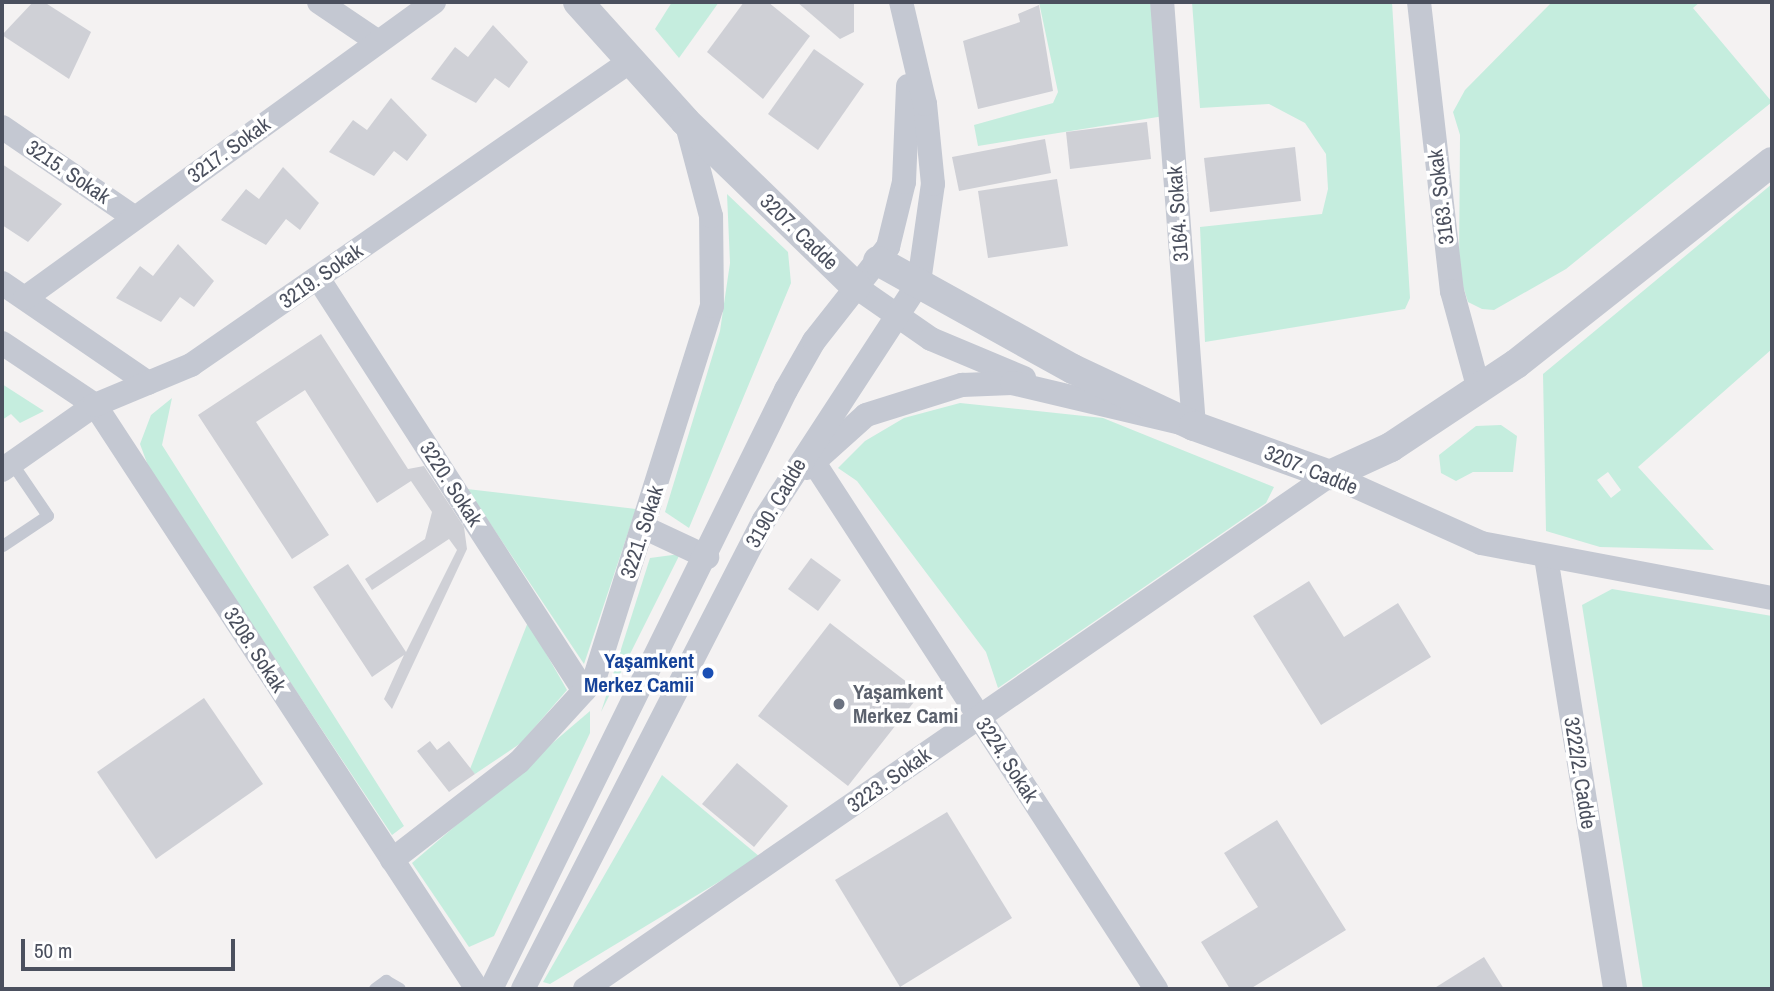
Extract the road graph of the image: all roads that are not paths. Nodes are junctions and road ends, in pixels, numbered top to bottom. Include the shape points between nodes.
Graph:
1 (319, 2) edge
2 (434, 2) edge
3 (578, 2) edge
4 (899, 2) edge
5 (1163, 2) edge
6 (1419, 2) edge
7 (378, 42) junction
8 (629, 62) junction
9 (685, 121) junction
10 (2, 127) edge
11 (1772, 162) edge
12 (135, 218) junction
13 (878, 261) junction
14 (318, 278) junction
15 (919, 282) junction
16 (2, 283) edge
17 (856, 287) junction
18 (25, 298) junction
19 (896, 318) junction
20 (2, 343) edge
21 (148, 383) junction
22 (1479, 390) junction
23 (1069, 393) junction
24 (95, 405) junction
25 (1194, 426) junction
26 (813, 461) junction
27 (7, 467) edge
28 (1330, 475) junction
29 (764, 520) junction
30 (643, 527) junction
31 (3, 546) edge
32 (1546, 556) junction
33 (707, 557) junction
34 (1772, 598) edge
35 (584, 691) junction
36 (979, 717) junction
37 (392, 860) junction
38 (375, 989) edge
39 (400, 989) edge
40 (477, 989) edge
41 (491, 989) edge
42 (523, 989) edge
43 (585, 989) edge
44 (1156, 989) edge
45 (1615, 989) edge

1 - 7 street
2 - 7 street, 3217. Sokak
3 - 8 street, 3207. Cadde
4 - 13 street, 3190. Cadde via 909,97 907,158 896,225
4 - 15 street, 3190. Cadde via 925,104 933,184
5 - 25 street, 3164. Sokak
6 - 22 street, 3163. Sokak via 1452,291
7 - 12 street, 3217. Sokak
8 - 9 street, 3207. Cadde
8 - 14 street, 3219. Sokak
9 - 17 street, 3207. Cadde
9 - 30 street, 3221. Sokak via 708,195 712,306
10 - 12 street, 3215. Sokak
11 - 22 street via 1628,282
12 - 18 street, 3217. Sokak
13 - 15 street, 3207. Cadde
13 - 17 street, 3190. Cadde
14 - 21 street, 3219. Sokak via 191,365
14 - 35 street, 3220. Sokak
15 - 19 street, 3190. Cadde
15 - 25 street, 3207. Cadde via 1073,369
16 - 18 street
17 - 19 street, 3207. Cadde
17 - 33 street, 3190. Cadde via 786,390
18 - 21 street
19 - 23 street, 3207. Cadde via 973,359
19 - 29 street, 3190. Cadde
20 - 24 street, 3208. Sokak
21 - 24 street, 3219. Sokak
22 - 28 street via 1391,447
23 - 25 street
23 - 26 street via 1012,383 933,389 866,415
24 - 27 street, 3219. Sokak
24 - 37 street, 3208. Sokak
25 - 28 street, 3207. Cadde
26 - 29 street
26 - 36 street, 3224. Sokak
27 - 31 lane via 48,516
28 - 32 street, 3207. Cadde via 1452,534
28 - 36 street, 3223. Sokak
29 - 42 street, 3190. Cadde
30 - 33 street
30 - 35 street, 3221. Sokak via 594,680
32 - 34 street, 3207. Cadde
32 - 45 street, 3222/2. Cadde
33 - 41 street, 3190. Cadde
35 - 37 street, 3221. Sokak via 519,762
36 - 43 street, 3223. Sokak
36 - 44 street, 3224. Sokak
37 - 40 street, 3208. Sokak
38 - 39 lane via 386,981

